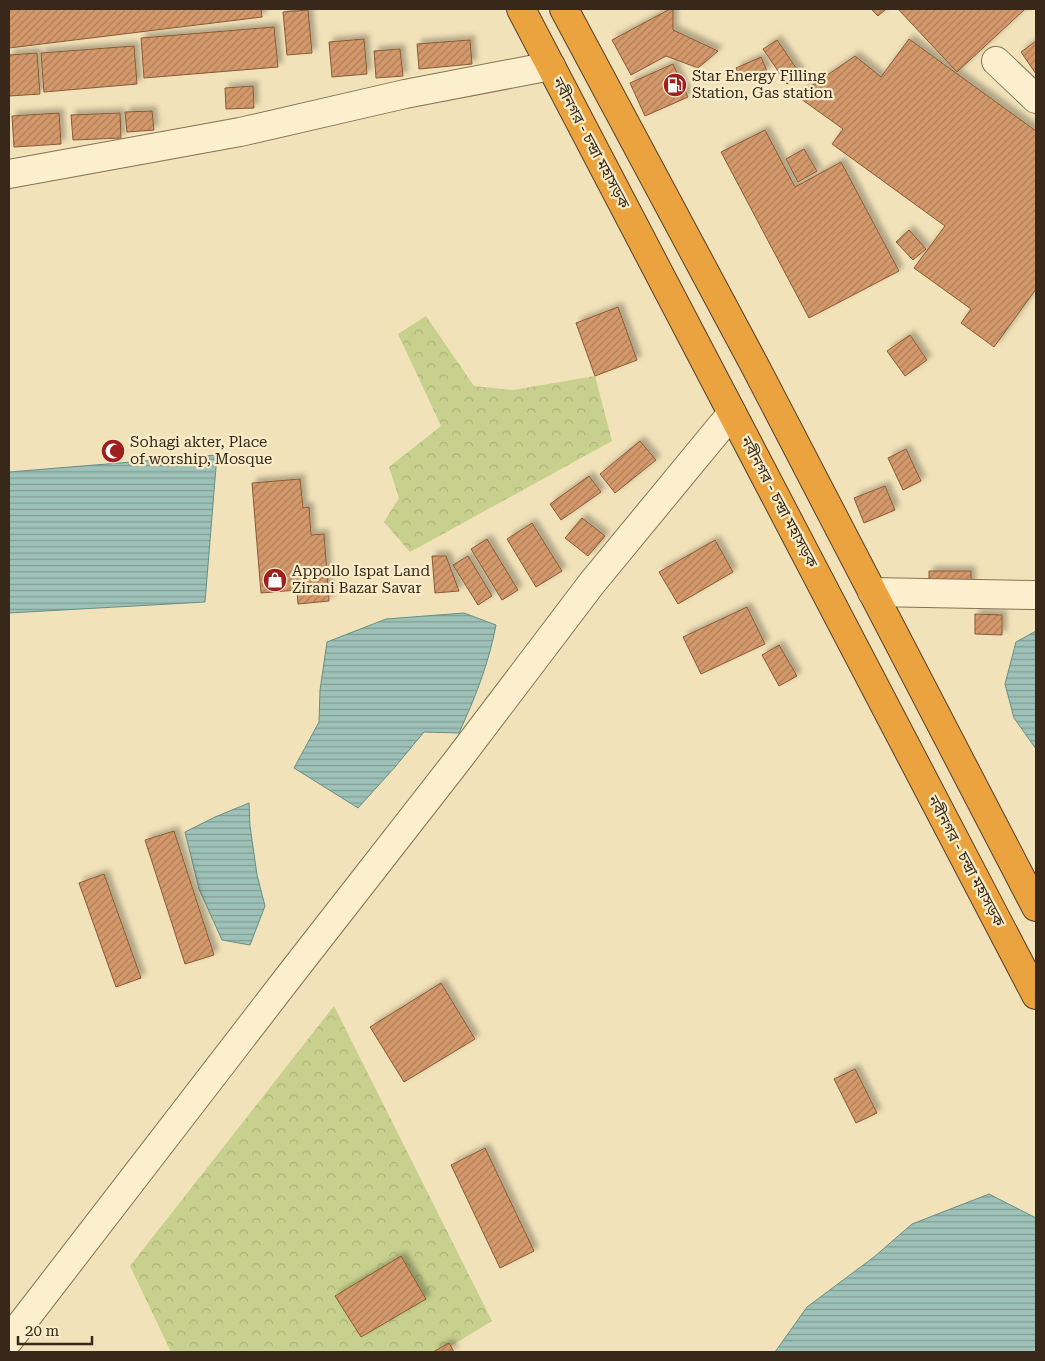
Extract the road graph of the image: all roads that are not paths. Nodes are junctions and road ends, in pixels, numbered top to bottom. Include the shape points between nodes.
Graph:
1 (521, 9) edge
2 (564, 9) edge
3 (996, 61) dead end
4 (551, 66) junction
5 (1036, 99) edge
6 (9, 174) edge
7 (732, 412) junction
8 (872, 592) junction
9 (1036, 595) edge
10 (1036, 907) edge
11 (1036, 995) edge
12 (9, 1340) edge

1 - 4 highway, নবীনগর - চন্দ্রা মহাসড়ক
2 - 8 highway
3 - 5 street
4 - 6 street via 405,94 240,132
4 - 7 highway, নবীনগর - চন্দ্রা মহাসড়ক
7 - 11 highway, নবীনগর - চন্দ্রা মহাসড়ক
7 - 12 street via 592,584
8 - 9 street
8 - 10 highway

